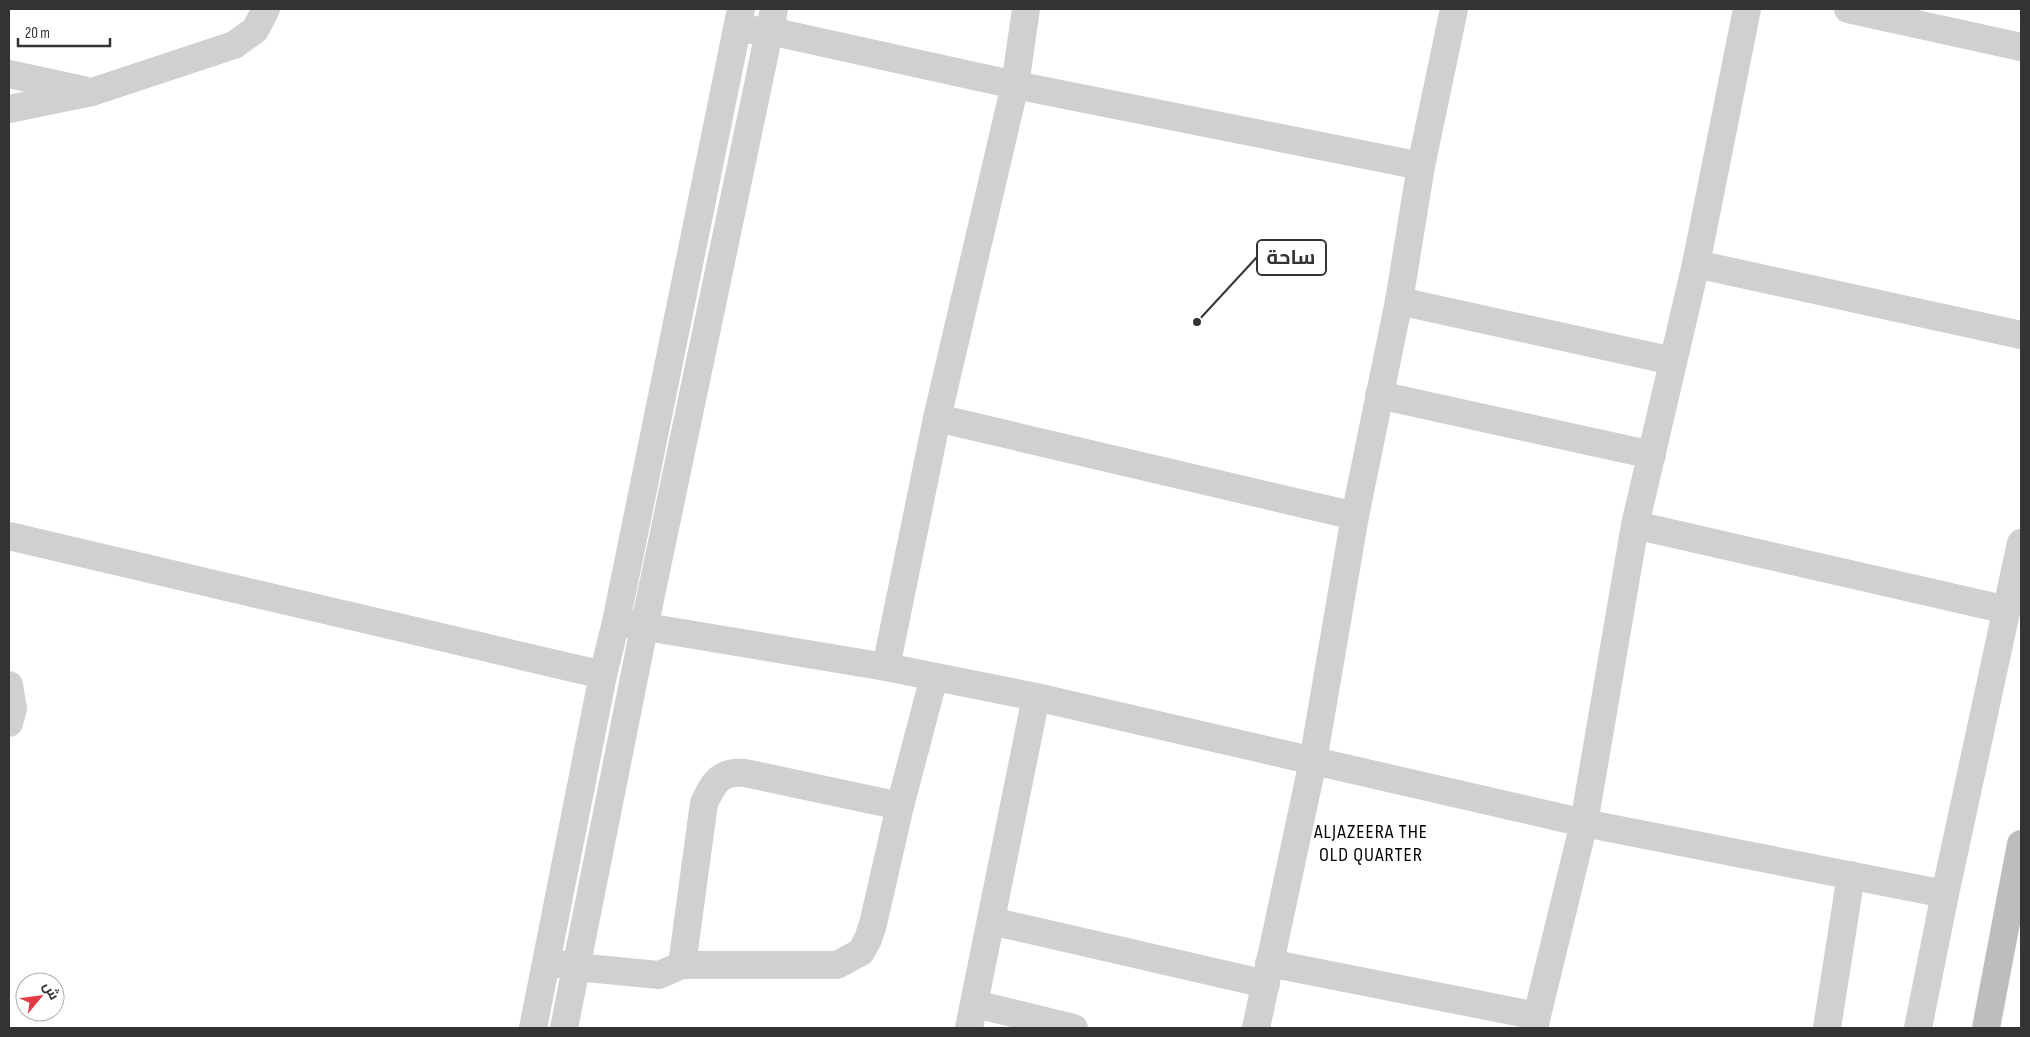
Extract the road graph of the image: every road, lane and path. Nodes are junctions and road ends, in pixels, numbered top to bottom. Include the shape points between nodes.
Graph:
1 (266, 9) edge
2 (1026, 9) edge
3 (1454, 9) edge
4 (1747, 9) edge
5 (1848, 9) edge
6 (739, 19) edge
7 (772, 20) edge
8 (2021, 47) edge
9 (9, 74) edge
10 (1015, 85) junction
11 (92, 92) junction
12 (9, 109) edge
13 (1421, 166) junction
14 (1696, 264) junction
15 (1399, 301) junction
16 (2021, 335) edge
17 (1673, 360) junction
18 (1379, 395) junction
19 (937, 418) junction
20 (1652, 455) junction
21 (1355, 516) junction
22 (1635, 525) junction
23 (9, 536) edge
24 (2021, 543) edge
25 (2007, 610) junction
26 (616, 622) junction
27 (644, 628) junction
28 (886, 667) junction
29 (603, 675) junction
30 (934, 677) junction
31 (9, 685) edge
32 (1036, 697) junction
33 (9, 723) edge
34 (1313, 761) junction
35 (900, 806) junction
36 (1584, 822) junction
37 (2021, 844) edge
38 (1851, 875) junction
39 (1944, 894) junction
40 (991, 921) junction
41 (546, 961) junction
42 (682, 965) junction
43 (576, 967) junction
44 (1268, 973) junction
45 (972, 1016) edge
46 (1536, 1022) edge
47 (1057, 1026) edge
48 (533, 1028) edge
49 (564, 1028) edge
50 (1256, 1028) edge
51 (1827, 1028) edge
52 (1918, 1028) edge
53 (1986, 1028) edge

1 - 11 street via 255,30 234,45
2 - 10 street
3 - 13 street
4 - 14 street
5 - 8 street
6 - 7 street
6 - 26 street
7 - 10 street
7 - 27 street
9 - 11 street
10 - 13 street
10 - 19 street
11 - 12 street
13 - 15 street
14 - 16 street
14 - 17 street
15 - 17 street
15 - 18 street
17 - 20 street
18 - 20 street
18 - 21 street
19 - 21 street
19 - 28 street
20 - 22 street
21 - 34 street
22 - 25 street
22 - 36 street
23 - 29 street
24 - 25 street
25 - 39 street
26 - 27 street
26 - 29 street
27 - 28 street
27 - 43 street
28 - 30 street
29 - 41 street
30 - 32 street
30 - 35 street
31 - 33 street via 13,709
32 - 34 street
32 - 40 street
34 - 36 street
34 - 44 street
35 - 42 street via 873,924 861,952 837,964
35 - 42 street via 745,773 721,776 704,803
36 - 38 street
36 - 46 street
37 - 53 main road
38 - 39 street
38 - 51 street
39 - 52 street
40 - 44 street
40 - 45 street
41 - 43 street
41 - 48 street
42 - 43 street via 659,975
43 - 49 street
44 - 46 street
44 - 50 street
45 - 47 street

